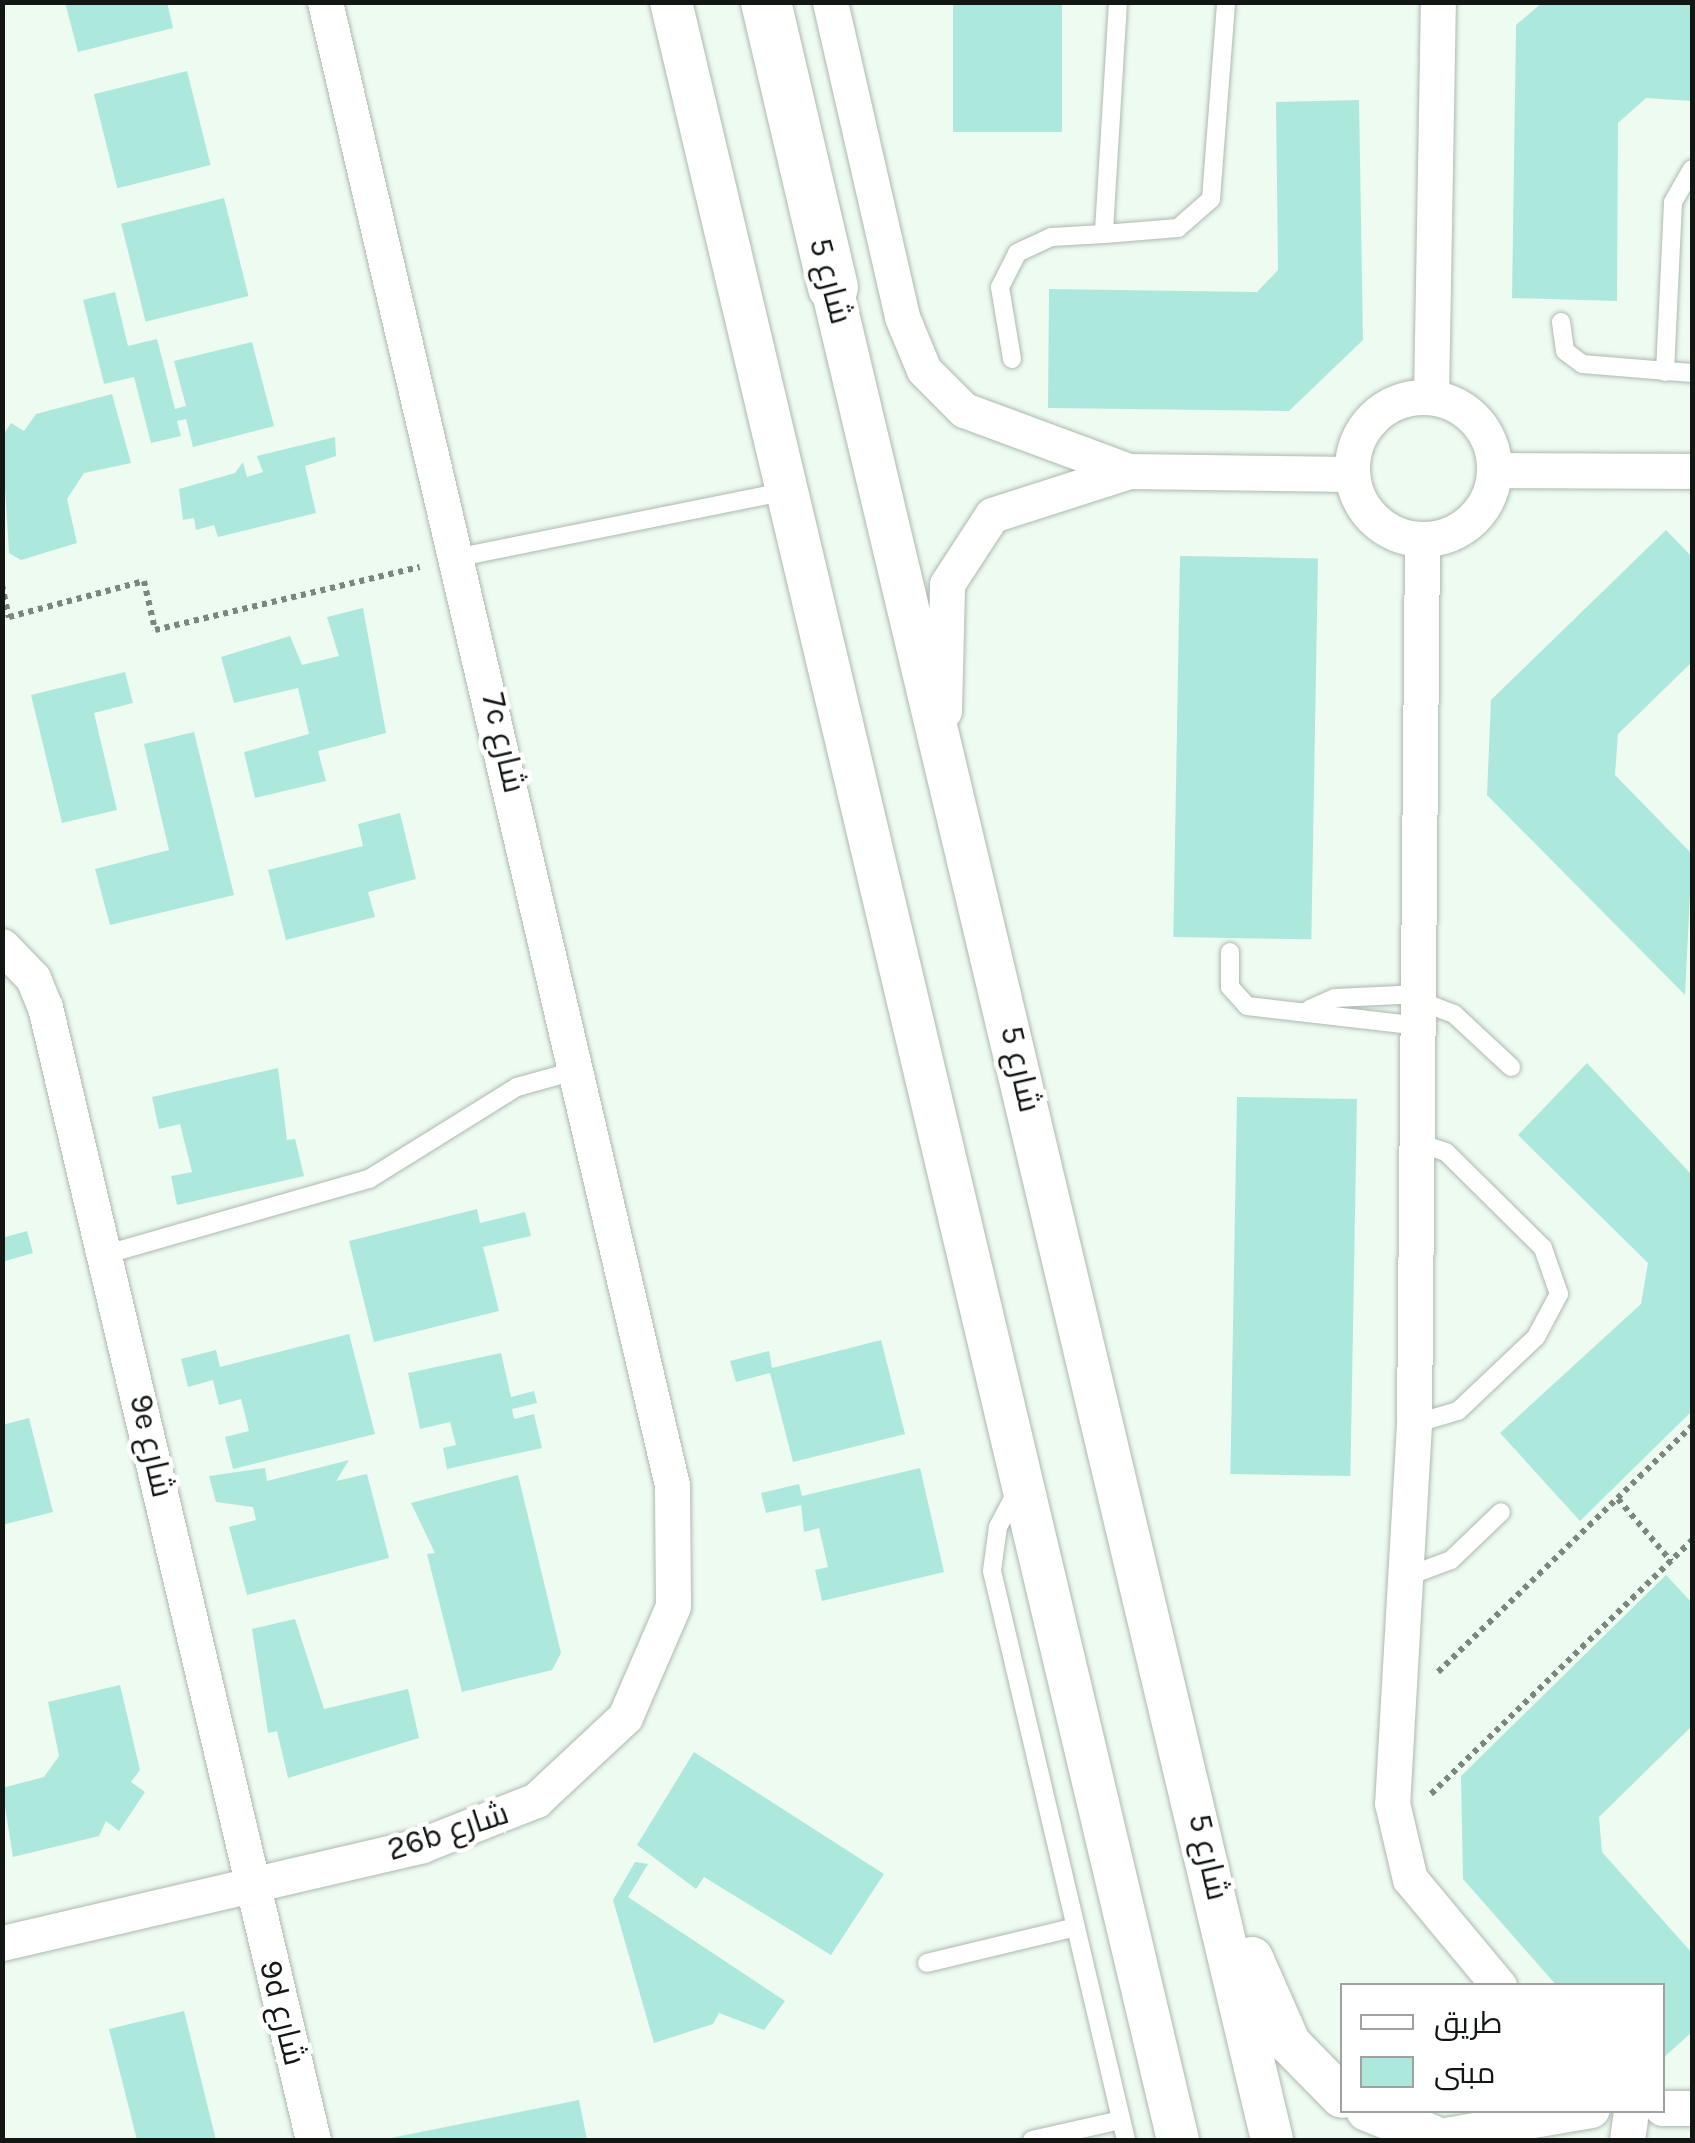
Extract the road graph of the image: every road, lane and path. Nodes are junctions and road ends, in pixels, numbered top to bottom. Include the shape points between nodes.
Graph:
1 (325, 2) edge
2 (671, 2) edge
3 (746, 2) edge
4 (766, 2) edge
5 (830, 2) edge
6 (1118, 2) edge
7 (1226, 2) edge
8 (1438, 2) edge
9 (1692, 168) edge
10 (1104, 234) junction
11 (833, 287) junction
12 (1561, 322) dead end
13 (1012, 358) dead end
14 (1666, 372) junction
15 (1692, 373) edge
16 (1431, 396) junction
17 (1129, 470) junction
18 (1495, 470) junction
19 (1692, 471) edge
20 (1351, 474) junction
21 (787, 491) junction
22 (1422, 540) junction
23 (460, 557) junction
24 (2, 585) edge
25 (4, 598) edge
26 (944, 749) junction
27 (2, 946) edge
28 (1230, 952) dead end
29 (1420, 1007) junction
30 (1310, 1010) junction
31 (1511, 1067) dead end
32 (578, 1070) junction
33 (1419, 1142) junction
34 (106, 1254) junction
35 (1414, 1424) junction
36 (1692, 1426) edge
37 (1020, 1484) junction
38 (672, 1485) joint
39 (1618, 1498) junction
40 (1501, 1512) dead end
41 (1692, 1540) edge
42 (1671, 1561) junction
43 (1403, 1578) junction
44 (1396, 1712) junction
45 (1394, 1829) junction
46 (1204, 1839) junction
47 (252, 1885) junction
48 (1076, 1927) junction
49 (2, 1944) edge
50 (927, 1963) dead end
51 (1492, 1982) edge
52 (1340, 2095) edge
53 (1665, 2108) edge
54 (1692, 2108) edge
55 (1378, 2113) edge
56 (1568, 2113) edge
57 (1631, 2113) edge
58 (1121, 2120) junction
59 (1441, 2130) edge
60 (314, 2140) edge
61 (1032, 2140) edge
62 (1126, 2140) edge
63 (1178, 2140) edge
64 (1272, 2140) edge
65 (1628, 2140) edge

1 - 23 street, 7c شارع
2 - 21 street
3 - 11 street, شارع 5
4 - 11 main road
5 - 17 street via 902,318 924,370 964,410
6 - 10 lane
7 - 10 lane via 1211,199 1178,228
8 - 16 street
9 - 14 lane via 1673,202
10 - 13 lane via 1052,238 1017,253 1000,287
11 - 26 street, شارع 5
12 - 14 lane via 1565,350 1582,364
14 - 15 lane
16 - 18 street via 1477,421
16 - 20 street via 1406,398 1364,426
17 - 20 street
17 - 26 street via 1016,502 964,546 943,611
18 - 19 street
18 - 22 street via 1473,520
20 - 22 street via 1374,521
21 - 23 lane
21 - 37 street
22 - 29 street
23 - 25 path via 156,630 144,581 10,616
23 - 32 street, 7c شارع
24 - 25 path
26 - 46 street, شارع 5
27 - 34 street, 9e شارع via 33,978 45,1008
28 - 30 lane via 1238,1002
29 - 30 lane
29 - 30 lane via 1335,998
29 - 31 lane via 1454,1014
29 - 33 street
32 - 34 lane via 517,1088 356,1184
32 - 38 street, 7c شارع
33 - 35 street
33 - 35 lane via 1446,1152 1543,1248 1559,1294 1536,1337 1458,1410
34 - 47 street, 9e شارع
35 - 43 street
36 - 39 path
37 - 48 lane via 998,1527 992,1571
37 - 63 street
38 - 47 street, 26b شارع via 679,1546 655,1664 585,1763 482,1827
39 - 42 path
39 - 44 path
40 - 43 lane via 1451,1560
41 - 42 path
42 - 45 path
43 - 44 street
44 - 45 street
45 - 51 street via 1424,1901
46 - 52 street via 1290,2044
46 - 64 street, شارع 5
47 - 49 street, 26b شارع
47 - 60 street, 9d شارع
48 - 50 lane
48 - 58 lane
53 - 54 street
55 - 59 street
56 - 59 street
57 - 65 street
58 - 61 lane
58 - 62 lane

